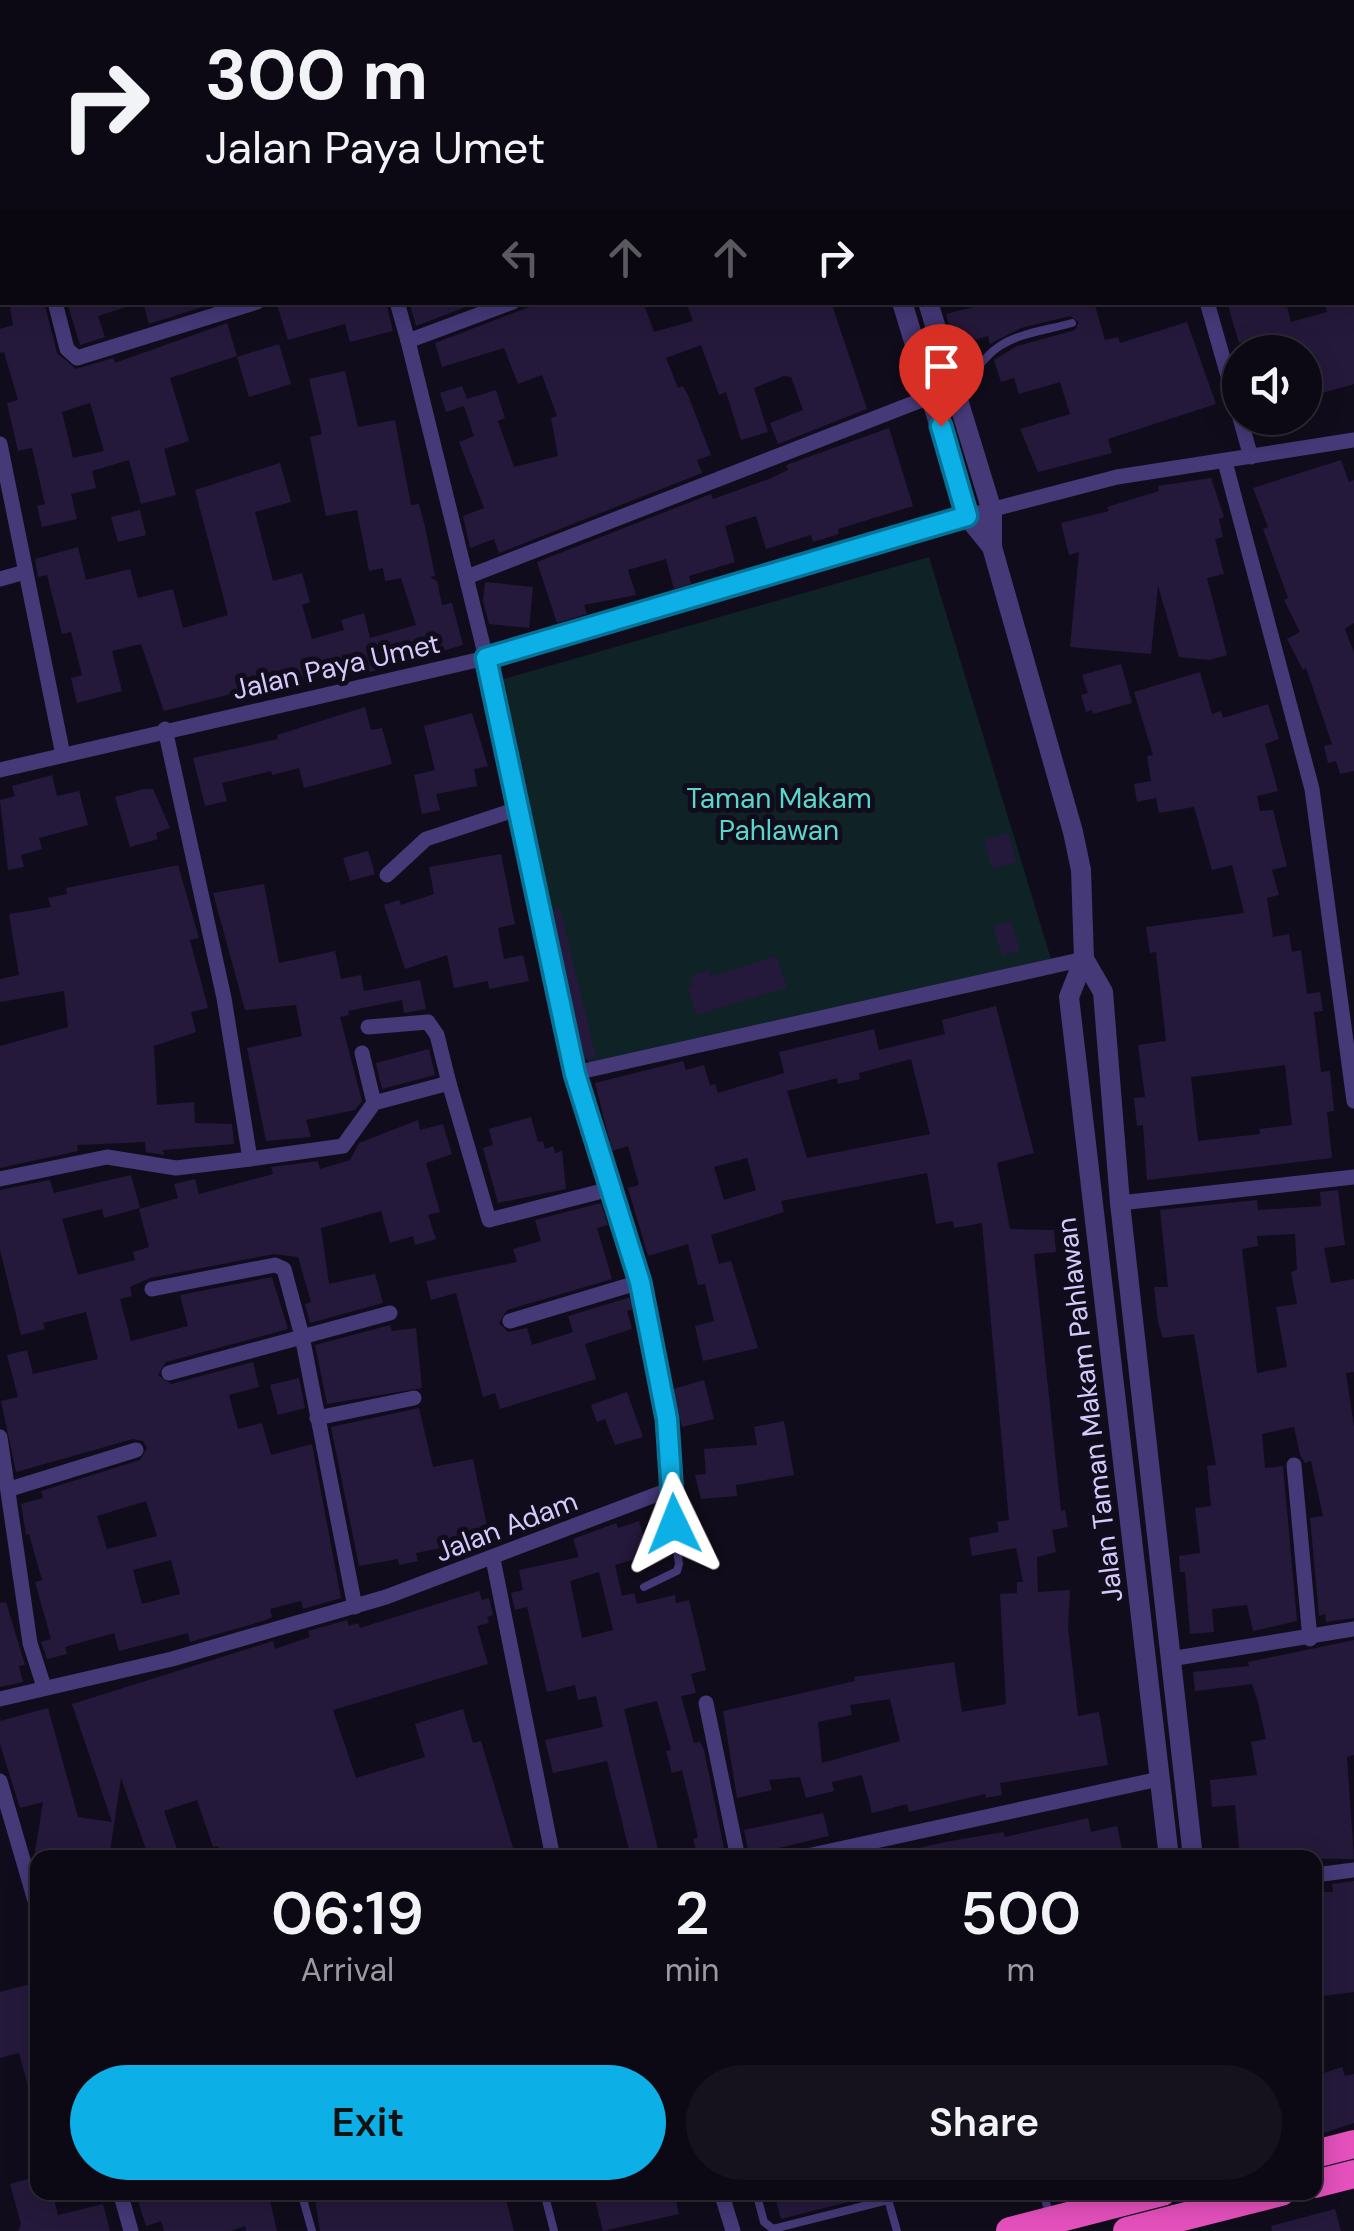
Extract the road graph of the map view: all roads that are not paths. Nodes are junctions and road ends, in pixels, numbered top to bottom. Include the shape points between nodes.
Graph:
1 (56, 305) edge
2 (248, 305) edge
3 (398, 305) edge
4 (505, 305) edge
5 (903, 305) edge
6 (929, 305) edge
7 (1208, 305) edge
8 (1072, 323) dead end
9 (936, 327) junction
10 (912, 333) junction
11 (408, 341) junction
12 (953, 381) junction
13 (932, 396) junction
14 (1354, 440) edge
15 (0, 444) edge
16 (1252, 457) junction
17 (1225, 462) junction
18 (992, 511) junction
19 (967, 516) junction
20 (992, 546) junction
21 (25, 572) junction
22 (467, 577) junction
23 (0, 579) edge
24 (486, 658) junction
25 (164, 729) junction
26 (62, 754) junction
27 (0, 770) edge
28 (517, 809) junction
29 (386, 875) dead end
30 (1084, 959) junction
31 (368, 1027) dead end
32 (362, 1053) dead end
33 (575, 1074) junction
34 (449, 1082) junction
35 (1354, 1102) edge
36 (374, 1103) junction
37 (250, 1159) junction
38 (1354, 1177) edge
39 (0, 1178) edge
40 (614, 1188) junction
41 (1120, 1204) junction
42 (640, 1282) junction
43 (152, 1289) dead end
44 (390, 1313) dead end
45 (510, 1321) dead end
46 (302, 1336) junction
47 (169, 1373) dead end
48 (414, 1398) dead end
49 (318, 1418) junction
50 (0, 1436) edge
51 (136, 1450) dead end
52 (1294, 1466) dead end
53 (668, 1485) junction
54 (10, 1489) junction
55 (493, 1560) junction
56 (644, 1587) dead end
57 (355, 1607) junction
58 (1354, 1629) edge
59 (1310, 1639) junction
60 (1170, 1659) junction
61 (44, 1687) junction
62 (0, 1699) edge
63 (706, 1702) dead end
64 (1159, 1779) junction
65 (0, 1782) edge
66 (551, 1850) edge
67 (736, 1850) edge
68 (835, 1850) edge
69 (1168, 1850) edge
70 (1192, 1850) edge
71 (1354, 1870) edge
72 (1322, 1874) edge
73 (30, 1884) edge
74 (1354, 2144) edge
75 (1322, 2152) edge
76 (1354, 2174) edge
77 (1322, 2182) edge
78 (122, 2200) edge
79 (303, 2200) edge
80 (546, 2200) edge
81 (723, 2200) edge
82 (758, 2200) edge
83 (873, 2200) edge
84 (888, 2200) edge
85 (1095, 2200) edge
86 (1236, 2200) edge
87 (1046, 2205) edge
88 (131, 2231) edge
89 (312, 2231) edge
90 (554, 2231) edge
91 (733, 2231) edge
92 (897, 2231) edge
93 (1010, 2231) edge
94 (1126, 2231) edge

1 - 2 street via 67,349 82,358
3 - 11 street
4 - 11 street
5 - 10 street, Jalan Taman Makam Pahlawan
6 - 9 street
7 - 16 street
8 - 12 lane via 1010,340 992,350 974,374
9 - 10 street
9 - 12 street
10 - 13 street, Jalan Taman Makam Pahlawan
11 - 22 street
12 - 18 street
13 - 19 street, Jalan Taman Makam Pahlawan
13 - 22 street
14 - 16 street, Jalan Paya Umet
15 - 21 street
16 - 17 street, Jalan Paya Umet
17 - 18 street, Jalan Paya Umet via 1117,478
17 - 35 street via 1312,789
18 - 19 street, Jalan Paya Umet
18 - 20 street
19 - 20 street, Jalan Taman Makam Pahlawan
19 - 24 street, Jalan Paya Umet
20 - 30 street, Jalan Taman Makam Pahlawan via 1077,851
21 - 23 street
21 - 26 street
22 - 24 street
24 - 25 street, Jalan Paya Umet
24 - 28 street
25 - 26 street, Jalan Paya Umet
25 - 37 street via 224,998
26 - 27 street, Jalan Paya Umet
28 - 29 street via 426,839
28 - 33 street
30 - 33 street
30 - 41 street, Jalan Taman Makam Pahlawan via 1103,992
30 - 64 street, Jalan Taman Makam Pahlawan via 1069,997
31 - 34 street via 428,1022
32 - 36 street
33 - 40 street
34 - 36 street
34 - 40 street via 489,1220
36 - 37 street via 335,1149
37 - 39 street via 176,1168 107,1157
38 - 41 street
40 - 42 street
41 - 60 street
42 - 45 street
42 - 53 street via 667,1419
43 - 46 street via 281,1266
44 - 46 street
46 - 47 street
46 - 49 street
48 - 49 street
49 - 57 street
50 - 54 street
51 - 54 street
52 - 59 street
53 - 55 street, Jalan Adam
53 - 56 lane via 679,1564
54 - 61 street via 30,1644
55 - 57 street, Jalan Adam
55 - 66 street
57 - 61 street, Jalan Adam
58 - 59 street
59 - 60 street
60 - 70 street
61 - 62 street, Jalan Adam
63 - 67 street
64 - 68 street
64 - 69 street, Jalan Taman Makam Pahlawan
65 - 73 street
71 - 72 street
74 - 75 highway
76 - 77 highway
78 - 88 street
79 - 89 lane
80 - 90 lane
81 - 91 street
82 - 83 lane via 773,2229
84 - 92 lane
85 - 87 highway
86 - 94 highway
87 - 93 highway

